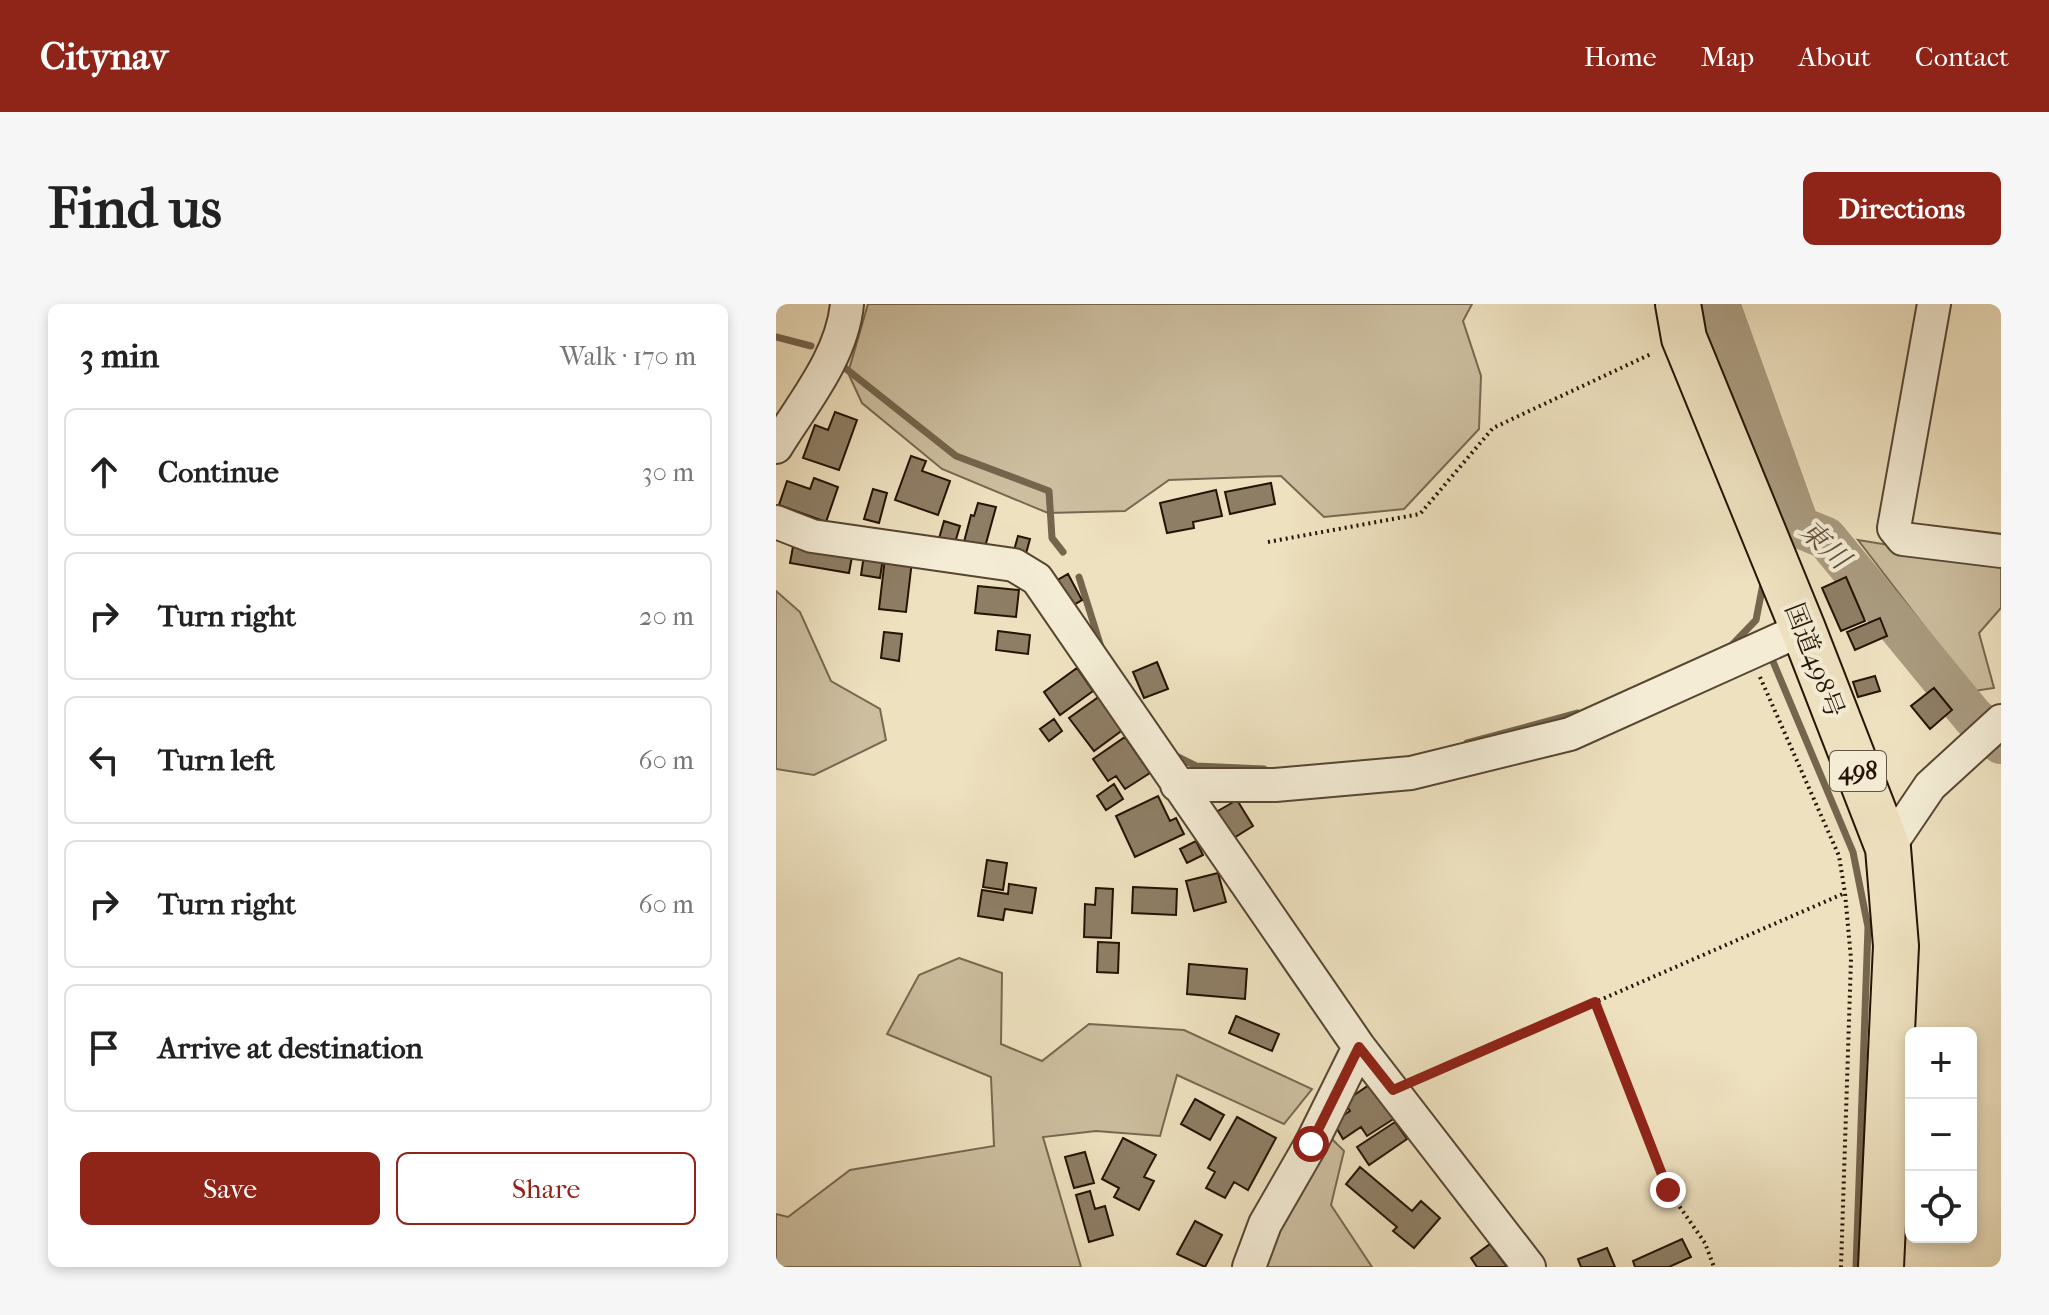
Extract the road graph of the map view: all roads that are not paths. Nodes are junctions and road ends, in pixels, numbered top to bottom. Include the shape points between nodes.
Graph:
1 (847, 304) edge
2 (1934, 304) edge
3 (1681, 321) edge
4 (776, 447) edge
5 (776, 522) edge
6 (2001, 551) edge
7 (1792, 634) junction
8 (1992, 728) edge
9 (1177, 785) junction
10 (1888, 848) junction
11 (1359, 1047) junction
12 (1249, 1267) edge
13 (1529, 1267) edge
14 (1881, 1267) edge

1 - 4 street via 830,360
2 - 6 street via 1894,528 1903,539
3 - 7 highway, 国道498号 / 498
5 - 9 street via 812,536 1014,565 1037,579
7 - 9 street via 1570,734 1411,773 1275,785
7 - 10 highway, 国道498号 / 498
8 - 10 street via 1930,786
9 - 11 street
10 - 14 highway, 国道498号 / 498 via 1896,946
11 - 12 street via 1265,1224
11 - 13 street

